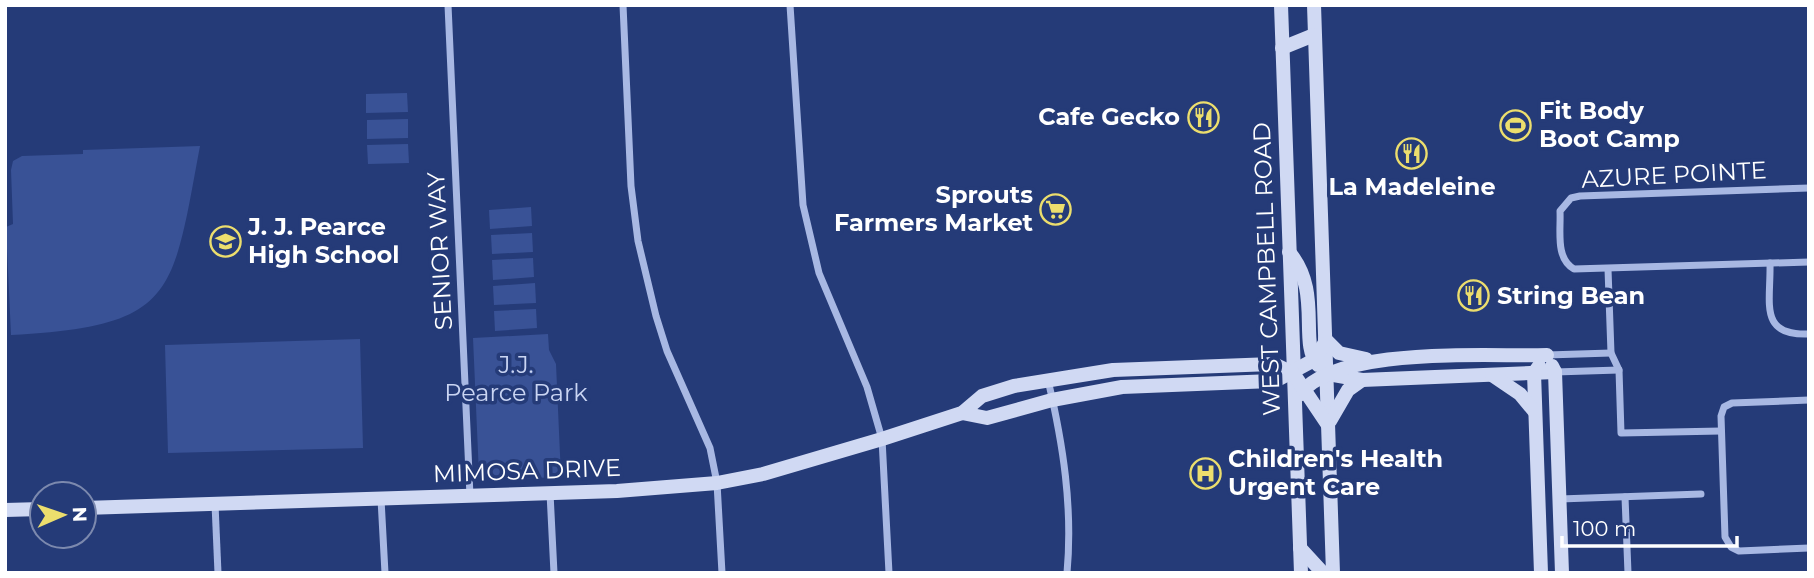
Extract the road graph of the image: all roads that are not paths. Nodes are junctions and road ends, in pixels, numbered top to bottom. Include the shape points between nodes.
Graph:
1 (448, 5) edge
2 (623, 5) edge
3 (790, 5) edge
4 (1282, 5) edge
5 (1314, 5) edge
6 (1282, 30) junction
7 (1314, 35) junction
8 (1282, 48) junction
9 (1809, 188) edge
10 (1289, 252) junction
11 (1809, 262) edge
12 (1770, 263) junction
13 (1608, 269) junction
14 (1809, 334) edge
15 (1325, 339) junction
16 (1611, 353) junction
17 (1547, 355) junction
18 (1447, 358) junction
19 (1314, 360) junction
20 (1370, 360) junction
21 (1146, 369) junction
22 (1619, 370) junction
23 (1555, 372) junction
24 (1293, 373) junction
25 (1534, 373) junction
26 (1326, 374) junction
27 (1492, 374) junction
28 (1443, 377) junction
29 (1047, 379) junction
30 (1362, 380) junction
31 (1157, 386) junction
32 (1304, 389) junction
33 (1052, 400) junction
34 (1809, 400) edge
35 (1294, 403) junction
36 (962, 412) junction
37 (1535, 412) junction
38 (1328, 425) junction
39 (1721, 431) junction
40 (882, 439) junction
41 (717, 483) junction
42 (550, 493) junction
43 (1701, 494) dead end
44 (470, 496) junction
45 (1625, 497) junction
46 (381, 499) junction
47 (1559, 499) junction
48 (215, 504) junction
49 (98, 508) edge
50 (28, 509) edge
51 (5, 510) edge
52 (1300, 548) junction
53 (1809, 548) edge
54 (1541, 568) edge
55 (1561, 568) edge
56 (218, 573) edge
57 (385, 573) edge
58 (554, 573) edge
59 (722, 573) edge
60 (890, 573) edge
61 (1067, 573) edge
62 (1301, 573) edge
63 (1323, 573) edge
64 (1333, 573) edge
65 (1628, 573) edge

1 - 44 street, SENIOR WAY
2 - 41 street via 638,241 656,316 705,433
3 - 40 street via 798,162 810,240 830,304 867,387
4 - 6 street, WEST CAMPBELL ROAD
5 - 7 street
6 - 7 street
6 - 8 street, WEST CAMPBELL ROAD
7 - 8 street
7 - 15 street
8 - 10 street, WEST CAMPBELL ROAD
9 - 13 street, AZURE POINTE via 1571,198 1560,211 1566,264 1574,269
10 - 19 street via 1306,280
10 - 24 street, WEST CAMPBELL ROAD
11 - 12 street
12 - 13 street
12 - 14 street via 1772,319 1778,330
13 - 16 street
15 - 19 street
15 - 20 street via 1339,353
15 - 26 street
16 - 17 street
16 - 22 street
17 - 18 street
17 - 23 street
17 - 25 street
18 - 20 street
18 - 28 street
19 - 24 street
19 - 26 street
20 - 26 street
21 - 24 street, MIMOSA DRIVE via 1274,365
21 - 29 street, MIMOSA DRIVE
21 - 31 street
22 - 23 street
22 - 39 street via 1622,433
23 - 25 street
23 - 47 street
24 - 31 street, MIMOSA DRIVE via 1275,382
24 - 32 street
24 - 35 street, WEST CAMPBELL ROAD
25 - 27 street
25 - 37 street
26 - 30 street
26 - 32 street
26 - 38 street
27 - 28 street
27 - 37 street via 1520,394
28 - 30 street
29 - 33 street
29 - 36 street, MIMOSA DRIVE via 982,396
30 - 38 street via 1348,390
31 - 33 street, MIMOSA DRIVE via 1122,387
32 - 35 street
32 - 38 street
33 - 36 street, MIMOSA DRIVE via 987,418
33 - 61 street via 1069,501
34 - 39 street via 1732,403 1724,407
35 - 52 street, WEST CAMPBELL ROAD
36 - 40 street, MIMOSA DRIVE
37 - 54 street
38 - 64 street
39 - 53 street via 1725,537 1731,547 1739,551
40 - 41 street, MIMOSA DRIVE
40 - 60 street
41 - 42 street, MIMOSA DRIVE
41 - 59 street
42 - 44 street, MIMOSA DRIVE
42 - 58 street
43 - 45 street
44 - 46 street, MIMOSA DRIVE
45 - 47 street
45 - 65 street
46 - 48 street, MIMOSA DRIVE
46 - 57 street
47 - 55 street
48 - 49 street, MIMOSA DRIVE
48 - 56 street
50 - 51 street
52 - 62 street, WEST CAMPBELL ROAD
52 - 63 street
54 - 55 street

